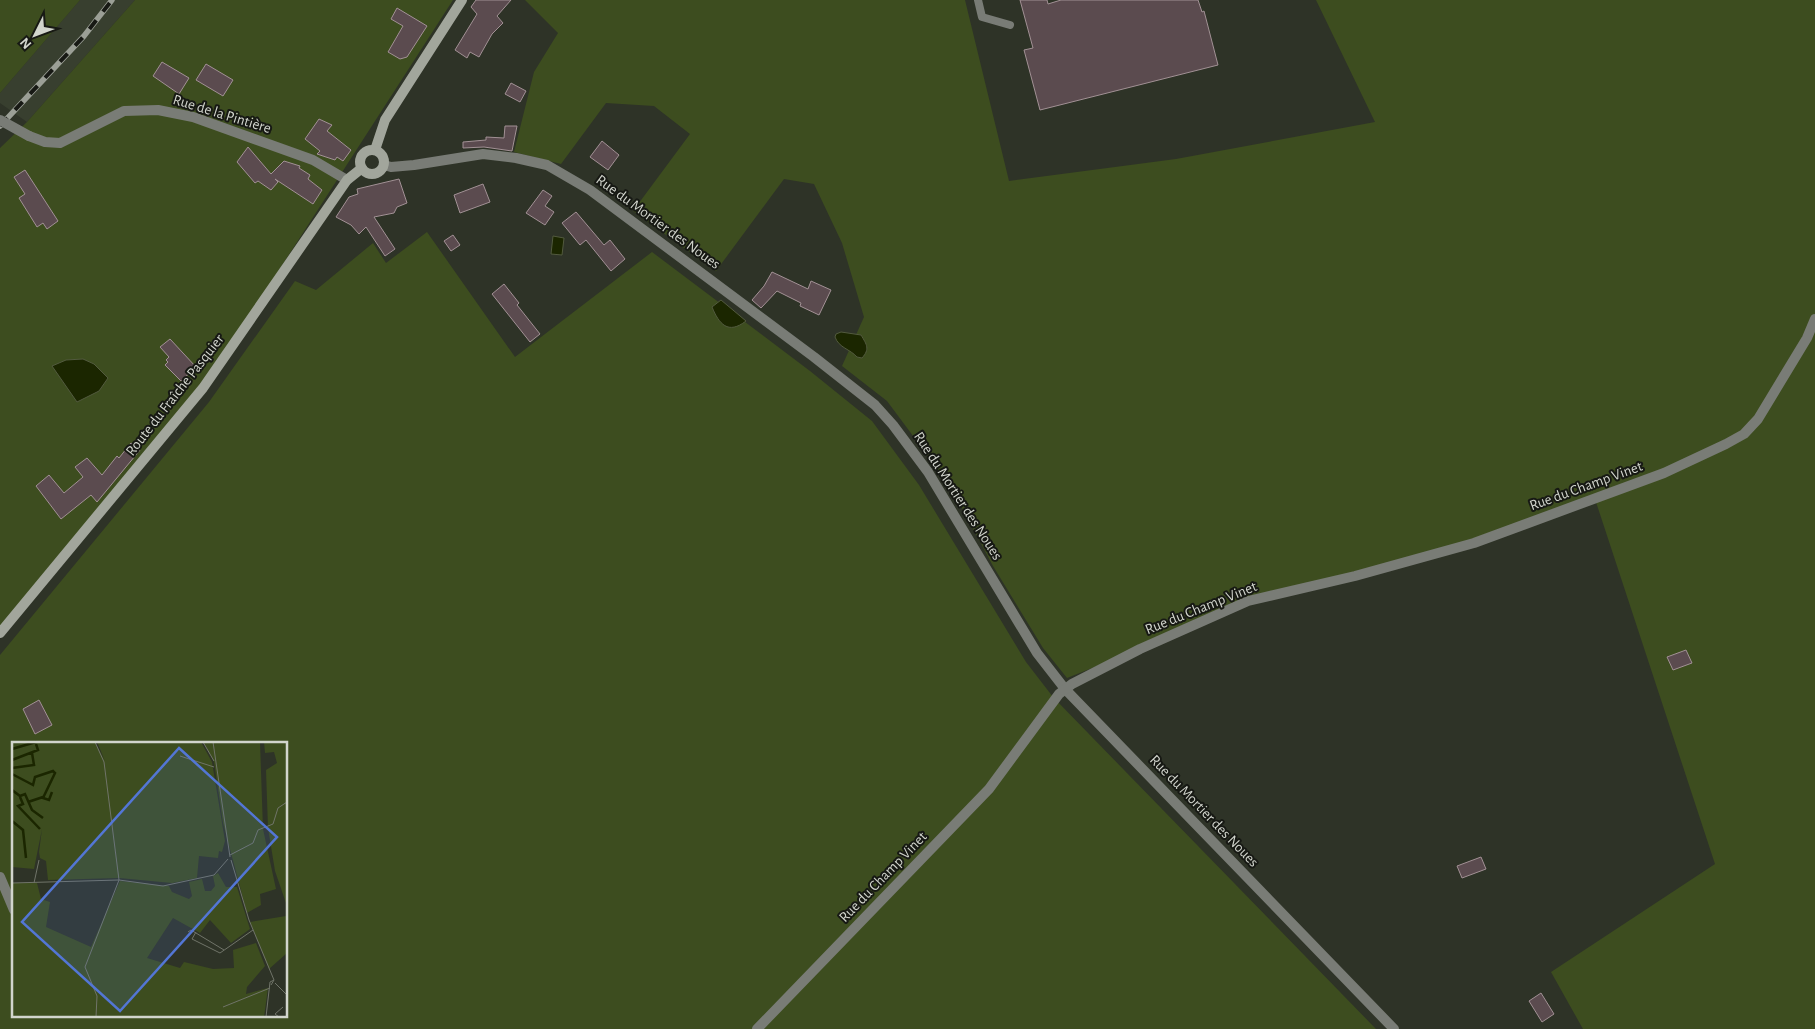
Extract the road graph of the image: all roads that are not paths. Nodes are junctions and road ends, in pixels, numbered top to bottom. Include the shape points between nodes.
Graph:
1 (462, 0) edge
2 (978, 0) edge
3 (1010, 24) dead end
4 (0, 120) edge
5 (375, 150) junction
6 (384, 165) junction
7 (362, 168) junction
8 (347, 180) junction
9 (1815, 319) edge
10 (0, 633) edge
11 (1065, 688) junction
12 (0, 877) edge
13 (12, 905) edge
14 (757, 1029) edge
15 (1394, 1029) edge

1 - 5 main road via 385,120
2 - 3 lane via 982,17
4 - 8 street, Rue de la Pintière, bridge via 45,142 60,143 124,111 158,110 193,117 313,160
5 - 6 main road via 382,156
5 - 7 main road via 361,157
6 - 7 main road via 371,174
6 - 11 street, Rue du Mortier des Noues via 414,165 483,154 547,165 590,190 814,357 874,405 893,425 928,472 1037,653
7 - 8 main road, Route du Fraîche Pasquier
8 - 10 main road, Route du Fraîche Pasquier via 203,388
9 - 11 street, Rue du Champ Vinet via 1758,419 1744,434 1726,444 1664,473 1474,543 1248,601 1140,649
11 - 14 street, Rue du Champ Vinet via 989,788
11 - 15 street, Rue du Mortier des Noues
12 - 13 street

